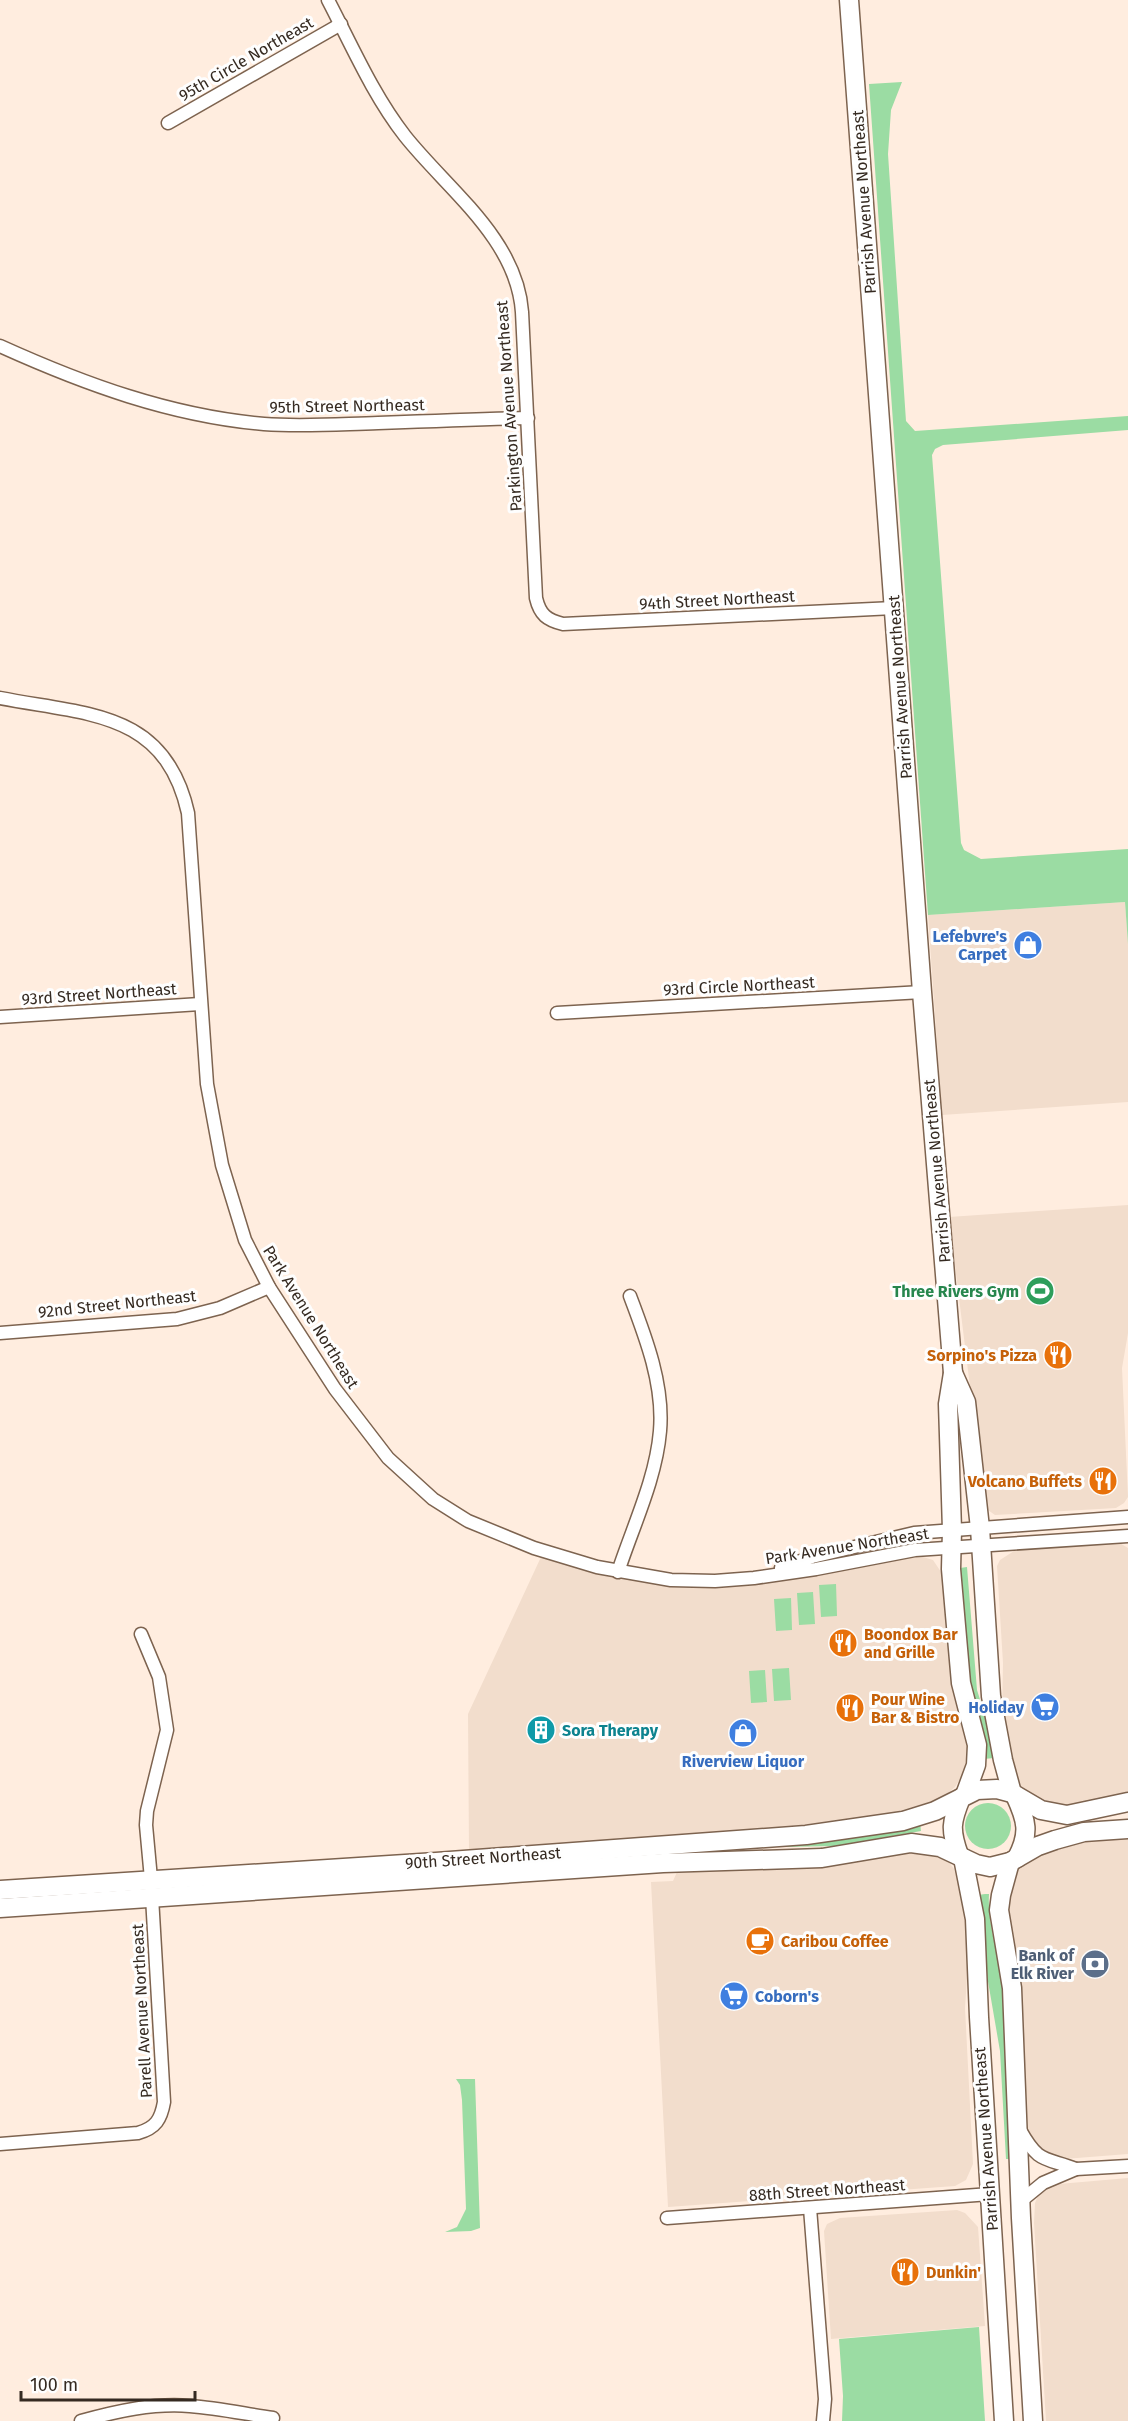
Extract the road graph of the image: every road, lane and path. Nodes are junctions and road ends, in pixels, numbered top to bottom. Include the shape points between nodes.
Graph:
1 (328, 0) edge
2 (849, 0) edge
3 (341, 24) junction
4 (168, 123) dead end
5 (0, 346) edge
6 (528, 418) junction
7 (894, 608) junction
8 (543, 616) joint
9 (0, 698) edge
10 (922, 992) junction
11 (200, 1004) junction
12 (557, 1013) dead end
13 (0, 1017) edge
14 (269, 1287) junction
15 (630, 1296) dead end
16 (0, 1333) edge
17 (953, 1373) junction
18 (1128, 1517) edge
19 (1128, 1536) edge
20 (981, 1537) junction
21 (952, 1539) junction
22 (618, 1572) junction
23 (754, 1578) junction
24 (141, 1634) dead end
25 (1014, 1794) junction
26 (963, 1796) junction
27 (1128, 1802) edge
28 (1128, 1829) edge
29 (961, 1857) junction
30 (1014, 1860) junction
31 (151, 1888) junction
32 (0, 1890) edge
33 (0, 1908) edge
34 (1018, 2127) junction
35 (0, 2144) edge
36 (1128, 2166) edge
37 (1076, 2169) junction
38 (990, 2194) junction
39 (810, 2208) junction
40 (1021, 2210) junction
41 (667, 2218) dead end
42 (273, 2418) dead end
43 (81, 2421) edge
44 (823, 2421) edge
45 (1004, 2421) edge
46 (1033, 2421) edge

1 - 3 street, Parkington Avenue Northeast
2 - 7 main road, Parrish Avenue Northeast
3 - 4 street, 95th Circle Northeast
3 - 6 street, Parkington Avenue Northeast via 377,94 404,135 487,230 514,274 521,304
5 - 6 street, 95th Street Northeast via 158,406 232,420 297,425
6 - 8 street, Parkington Avenue Northeast via 536,598
7 - 8 street, 94th Street Northeast via 563,624
7 - 10 main road, Parrish Avenue Northeast
9 - 11 street, Park Avenue Northeast via 108,719 129,727 162,753 174,771 188,813
10 - 12 street, 93rd Circle Northeast
10 - 17 main road, Parrish Avenue Northeast
11 - 13 street, 93rd Street Northeast
11 - 14 street, Park Avenue Northeast via 207,1084 222,1165 245,1240
14 - 16 street, 92nd Street Northeast via 220,1308 177,1319
14 - 22 street, Park Avenue Northeast via 335,1389 388,1458 411,1481 450,1511 502,1537
15 - 22 street via 656,1382 660,1429 657,1454
17 - 20 main road, Parrish Avenue Northeast via 966,1402
17 - 21 main road, Parrish Avenue Northeast via 948,1404
18 - 20 street
19 - 20 street
20 - 21 street, Park Avenue Northeast
20 - 21 street, Park Avenue Northeast
20 - 25 main road, Parrish Avenue Northeast via 992,1696 1003,1760
21 - 23 street, Park Avenue Northeast via 915,1550
21 - 23 street, Park Avenue Northeast via 914,1533 812,1557
21 - 26 main road, Parrish Avenue Northeast via 951,1569 962,1683 977,1745 976,1765
22 - 23 street, Park Avenue Northeast via 671,1581
24 - 31 street, Parell Avenue Northeast via 159,1677 166,1730 147,1811
25 - 26 main road via 988,1789
25 - 27 main road via 1041,1810 1067,1815
25 - 30 main road via 1026,1821 1026,1834
26 - 29 main road via 951,1830
26 - 31 main road, 90th Street Northeast via 903,1821 806,1835
28 - 30 main road via 1084,1832 1054,1840
29 - 30 main road via 990,1867
29 - 31 main road, 90th Street Northeast via 940,1847 911,1843 822,1858
29 - 38 main road, Parrish Avenue Northeast via 975,1920
30 - 34 main road, Parrish Avenue Northeast via 999,1910 1012,1988
31 - 32 main road, 90th Street Northeast
31 - 33 main road, 90th Street Northeast
31 - 35 street, Parell Avenue Northeast via 164,2102 158,2123 151,2130 138,2133
34 - 37 street via 1042,2159
34 - 40 main road, Parrish Avenue Northeast
36 - 37 street
37 - 40 street via 1043,2183
38 - 39 street, 88th Street Northeast
38 - 40 main road via 1001,2195
38 - 45 main road, Parrish Avenue Northeast
39 - 41 street, 88th Street Northeast
39 - 44 street via 825,2399
40 - 46 main road, Parrish Avenue Northeast
42 - 43 street via 190,2406 160,2406

